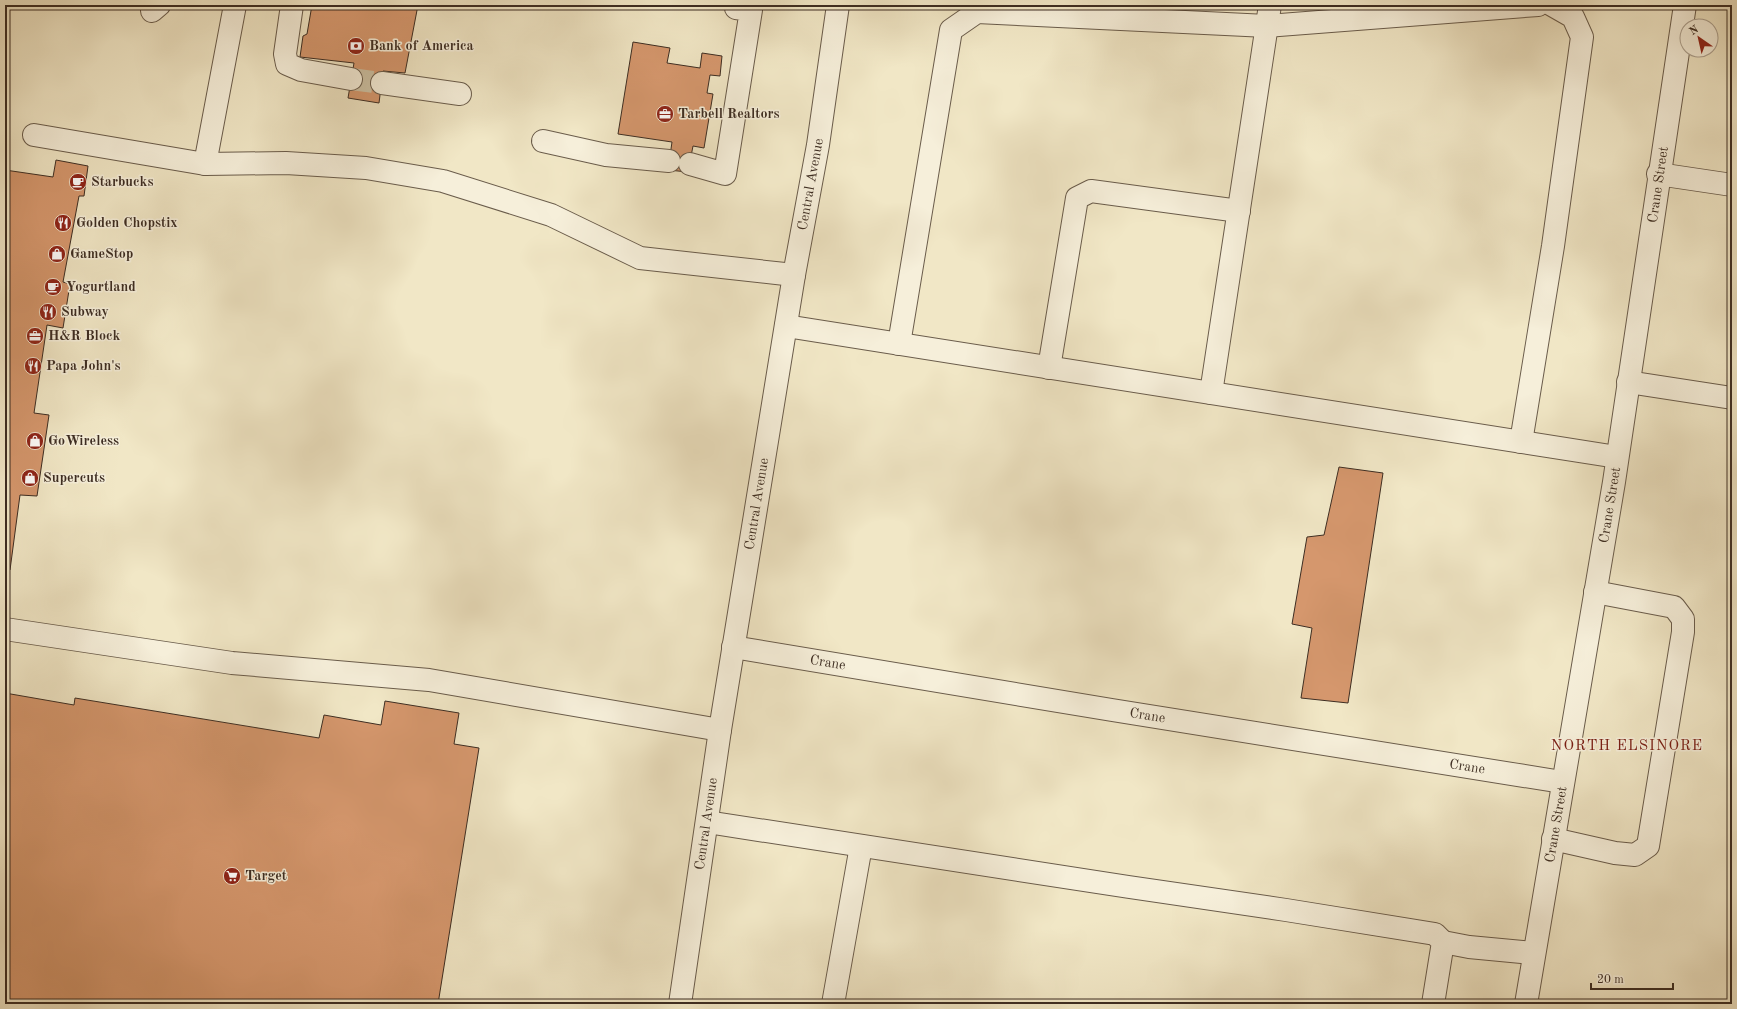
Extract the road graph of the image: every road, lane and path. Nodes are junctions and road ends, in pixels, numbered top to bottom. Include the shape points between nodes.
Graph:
1 (235, 5) edge
2 (292, 5) edge
3 (838, 5) edge
4 (1538, 5) edge
5 (1552, 5) edge
6 (1684, 5) edge
7 (736, 8) dead end
8 (1268, 15) edge
9 (351, 79) tunnel mouth
10 (382, 83) tunnel mouth
11 (460, 94) dead end
12 (34, 135) dead end
13 (543, 141) dead end
14 (205, 164) junction
15 (1658, 174) junction
16 (1732, 186) edge
17 (1239, 211) junction
18 (794, 275) junction
19 (786, 326) junction
20 (899, 344) junction
21 (1049, 368) junction
22 (1628, 382) junction
23 (1211, 393) junction
24 (1732, 398) edge
25 (1521, 442) junction
26 (1617, 457) junction
27 (1595, 592) junction
28 (5, 629) edge
29 (733, 647) junction
30 (720, 730) junction
31 (1562, 782) junction
32 (707, 822) junction
33 (1553, 839) junction
34 (861, 846) junction
35 (1443, 942) junction
36 (1533, 953) junction
37 (680, 1004) edge
38 (833, 1004) edge
39 (1433, 1004) edge
40 (1526, 1004) edge

1 - 14 street
2 - 9 street via 285,54 287,64 301,70
3 - 18 street, Central Avenue via 818,145
4 - 8 street
5 - 25 street via 1573,17 1582,37
6 - 15 street, Crane Street
7 - 13 street via 751,10 725,174 679,163 606,155
8 - 17 street
8 - 20 street via 978,12 951,30
10 - 11 street
12 - 14 street
14 - 18 street via 286,163 366,168 444,181 551,215 640,258
15 - 16 street
15 - 22 street, Crane Street
17 - 21 street via 1092,192 1077,198
17 - 23 street
18 - 19 street, Central Avenue
19 - 20 street
19 - 29 street, Central Avenue
20 - 21 street
21 - 23 street
22 - 24 street
22 - 26 street, Crane Street
23 - 25 street
25 - 26 street
26 - 27 street, Crane Street
27 - 31 street, Crane Street
27 - 33 street via 1674,607 1683,619 1648,846 1634,855
28 - 30 street via 232,663 429,680
29 - 30 street, Central Avenue
29 - 31 street, Crane
30 - 32 street, Central Avenue
31 - 33 street, Crane Street
32 - 34 street
32 - 37 street, Central Avenue
33 - 36 street, Crane Street
34 - 35 street via 1435,934
34 - 38 street
35 - 36 street
35 - 39 street
36 - 40 street, Crane Street

